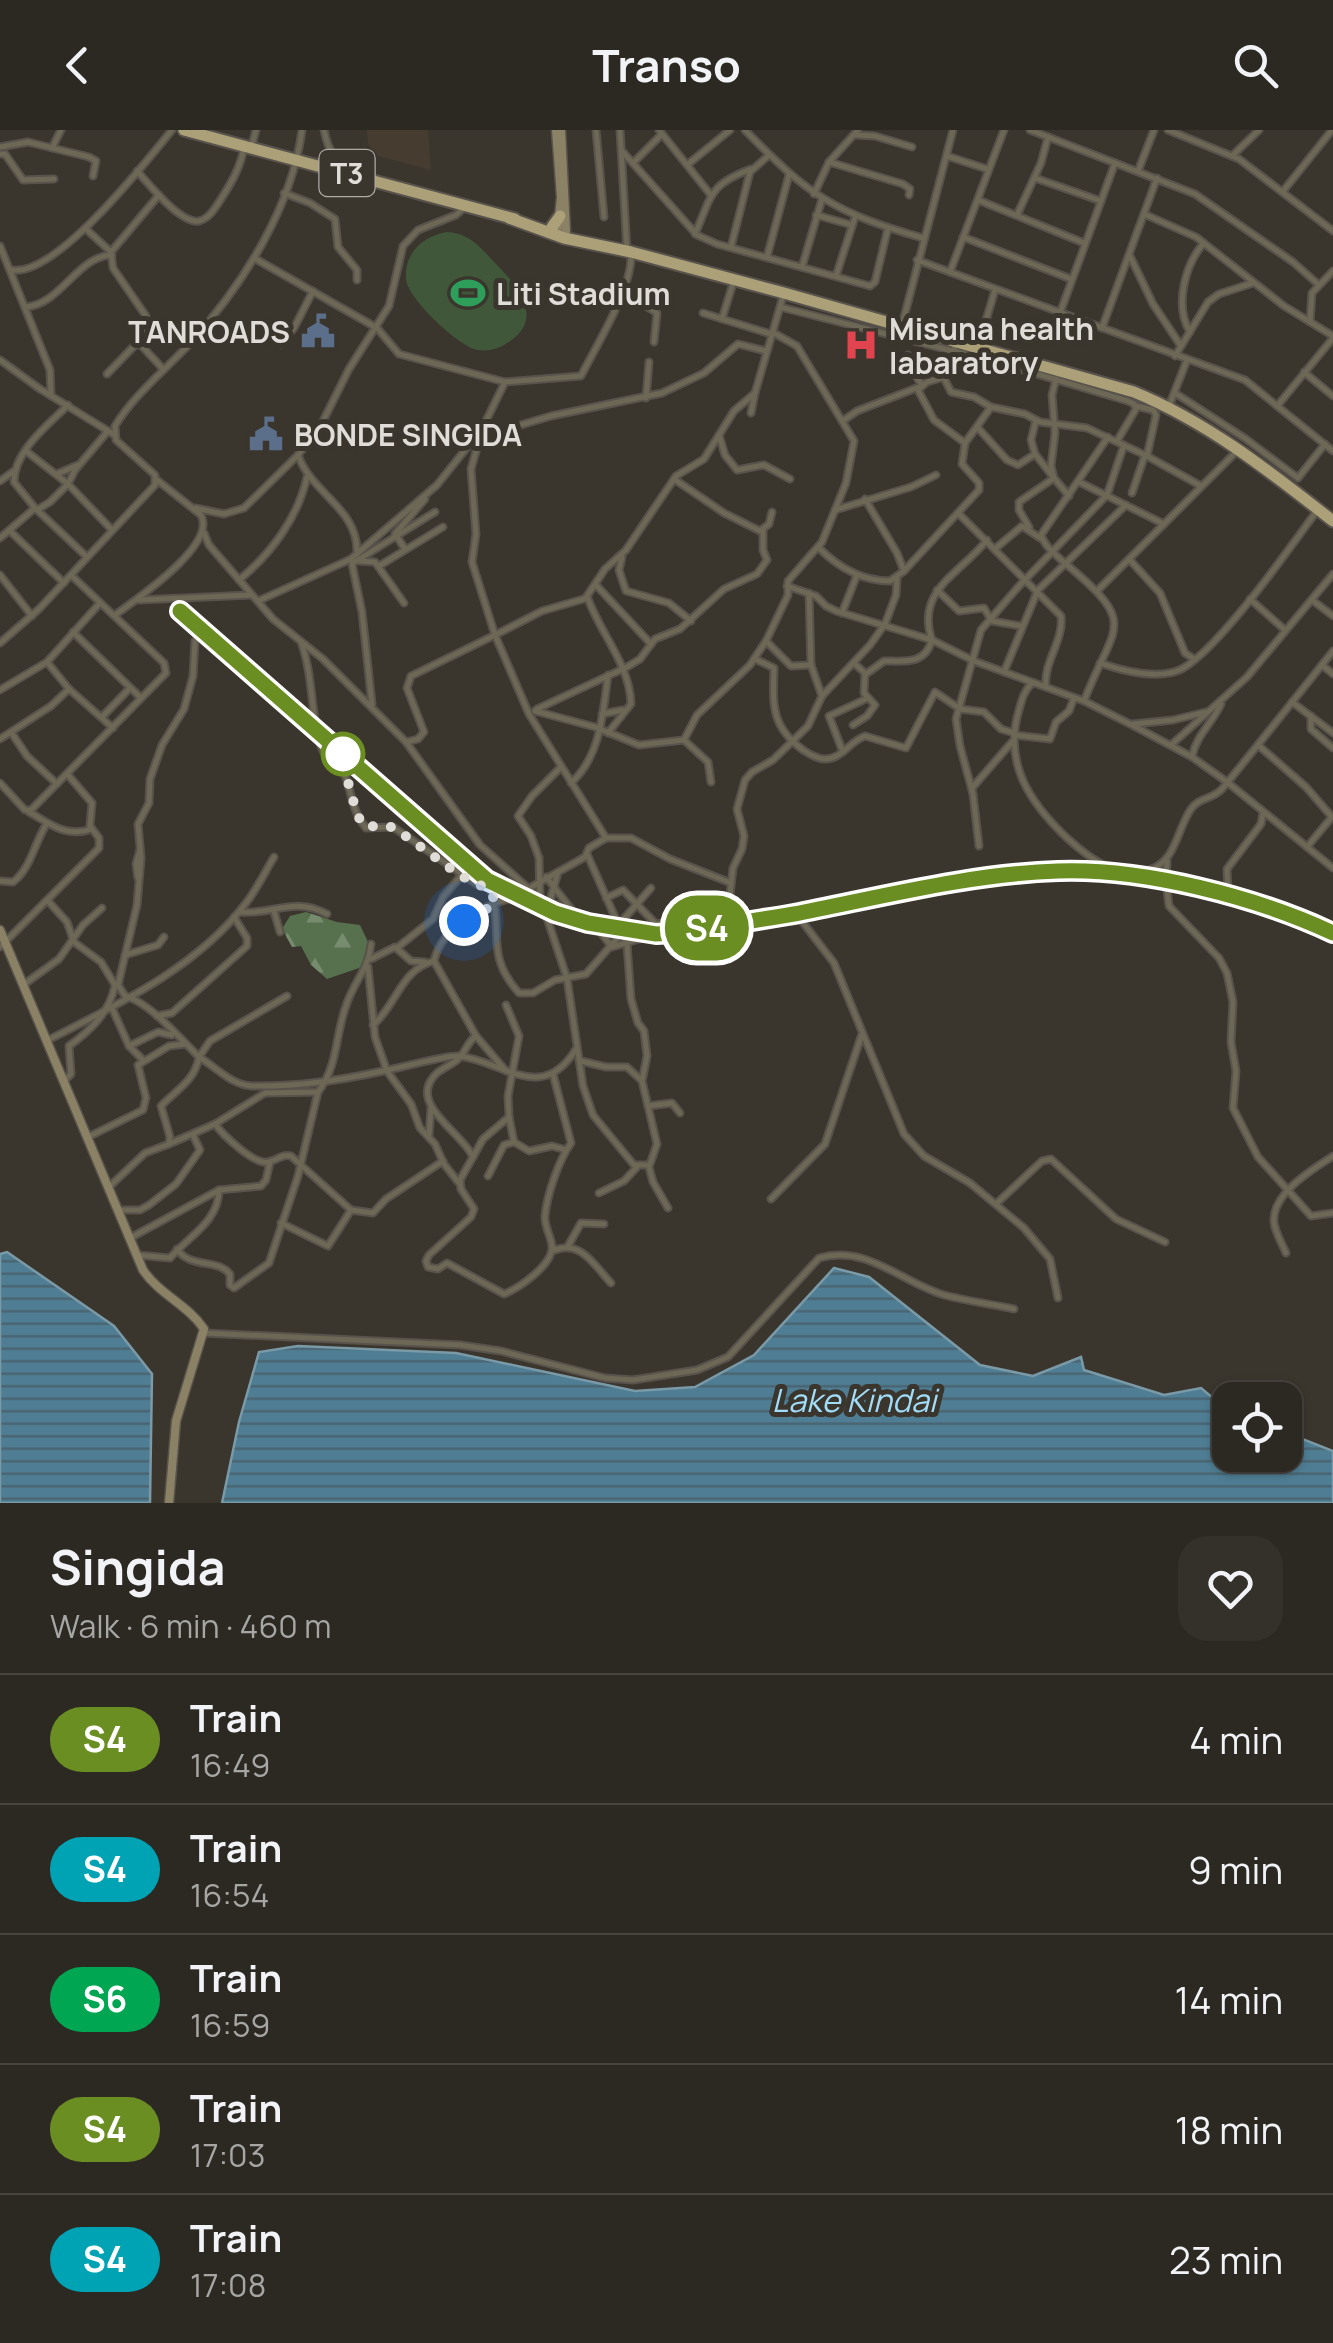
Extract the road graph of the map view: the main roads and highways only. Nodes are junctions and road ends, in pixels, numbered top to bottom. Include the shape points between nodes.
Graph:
1 (184, 130) edge
2 (558, 130) edge
3 (559, 228) junction
4 (1333, 521) edge
5 (0, 930) edge
6 (3, 945) edge
7 (169, 1503) edge

1 - 3 highway, T3
2 - 3 main road
2 - 3 main road
3 - 4 highway, T3 via 955,346 1095,378 1170,406 1294,484
5 - 6 main road
6 - 7 main road via 149,1279 204,1333 176,1422

